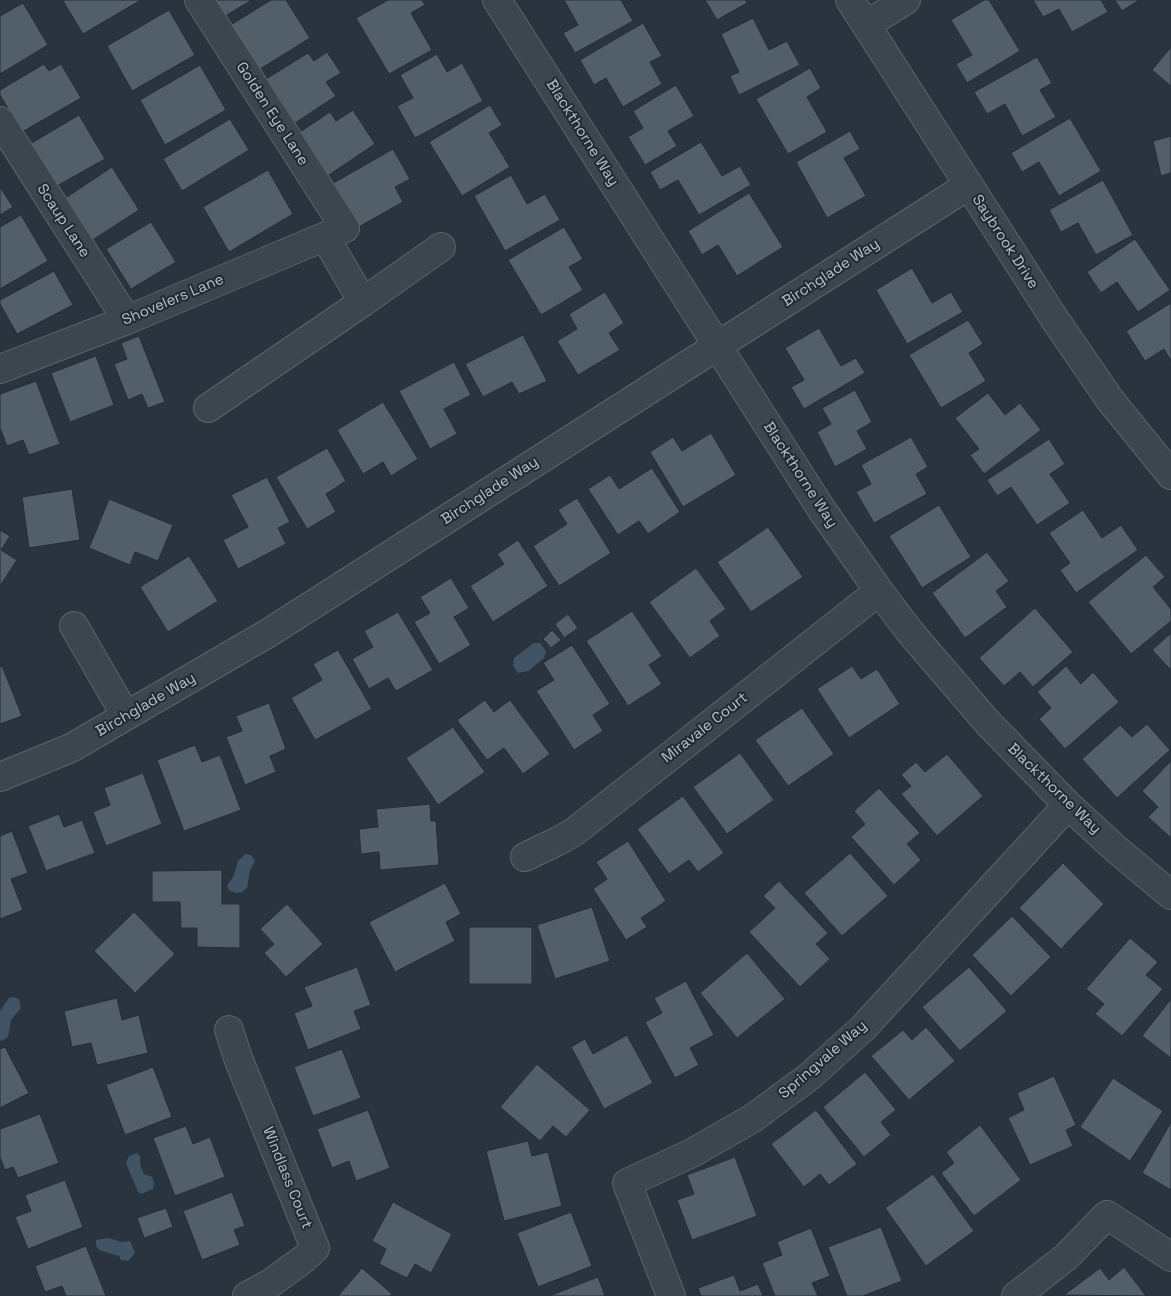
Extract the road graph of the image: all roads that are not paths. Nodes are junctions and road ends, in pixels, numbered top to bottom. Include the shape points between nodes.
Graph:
1 (199, 0) edge
2 (497, 0) edge
3 (850, 0) edge
4 (906, 0) edge
5 (866, 25) junction
6 (0, 121) edge
7 (968, 185) junction
8 (335, 232) junction
9 (441, 247) dead end
10 (363, 302) junction
11 (127, 320) junction
12 (717, 346) junction
13 (0, 369) edge
14 (208, 408) dead end
15 (1171, 475) edge
16 (879, 591) junction
17 (74, 626) dead end
18 (126, 716) junction
19 (0, 777) edge
20 (1068, 805) junction
21 (525, 857) dead end
22 (1171, 895) edge
23 (229, 1030) dead end
24 (1171, 1258) edge
25 (247, 1296) edge
26 (671, 1296) edge
27 (1016, 1296) edge

1 - 8 street, Golden Eye Lane
2 - 12 street, Blackthorne Way
3 - 5 street, Saybrook Drive
4 - 5 street
5 - 7 street, Saybrook Drive
6 - 11 street, Scaup Lane
7 - 12 street, Birchglade Way
7 - 15 street, Saybrook Drive via 1110,400
8 - 10 street, Golden Eye Lane
8 - 11 street, Shovelers Lane
9 - 10 street
10 - 14 street
11 - 13 street, Shovelers Lane
12 - 16 street, Blackthorne Way via 822,510
12 - 18 street, Birchglade Way via 270,632
16 - 20 street, Blackthorne Way via 988,723
16 - 21 street, Miravale Court via 574,832
17 - 18 street
18 - 19 street, Birchglade Way via 70,748
20 - 22 street, Blackthorne Way
20 - 26 street, Springvale Way via 863,1028 810,1076 753,1118 692,1154 627,1183
23 - 25 street, Windlass Court via 315,1248 271,1283
24 - 27 street via 1107,1215 1066,1257

